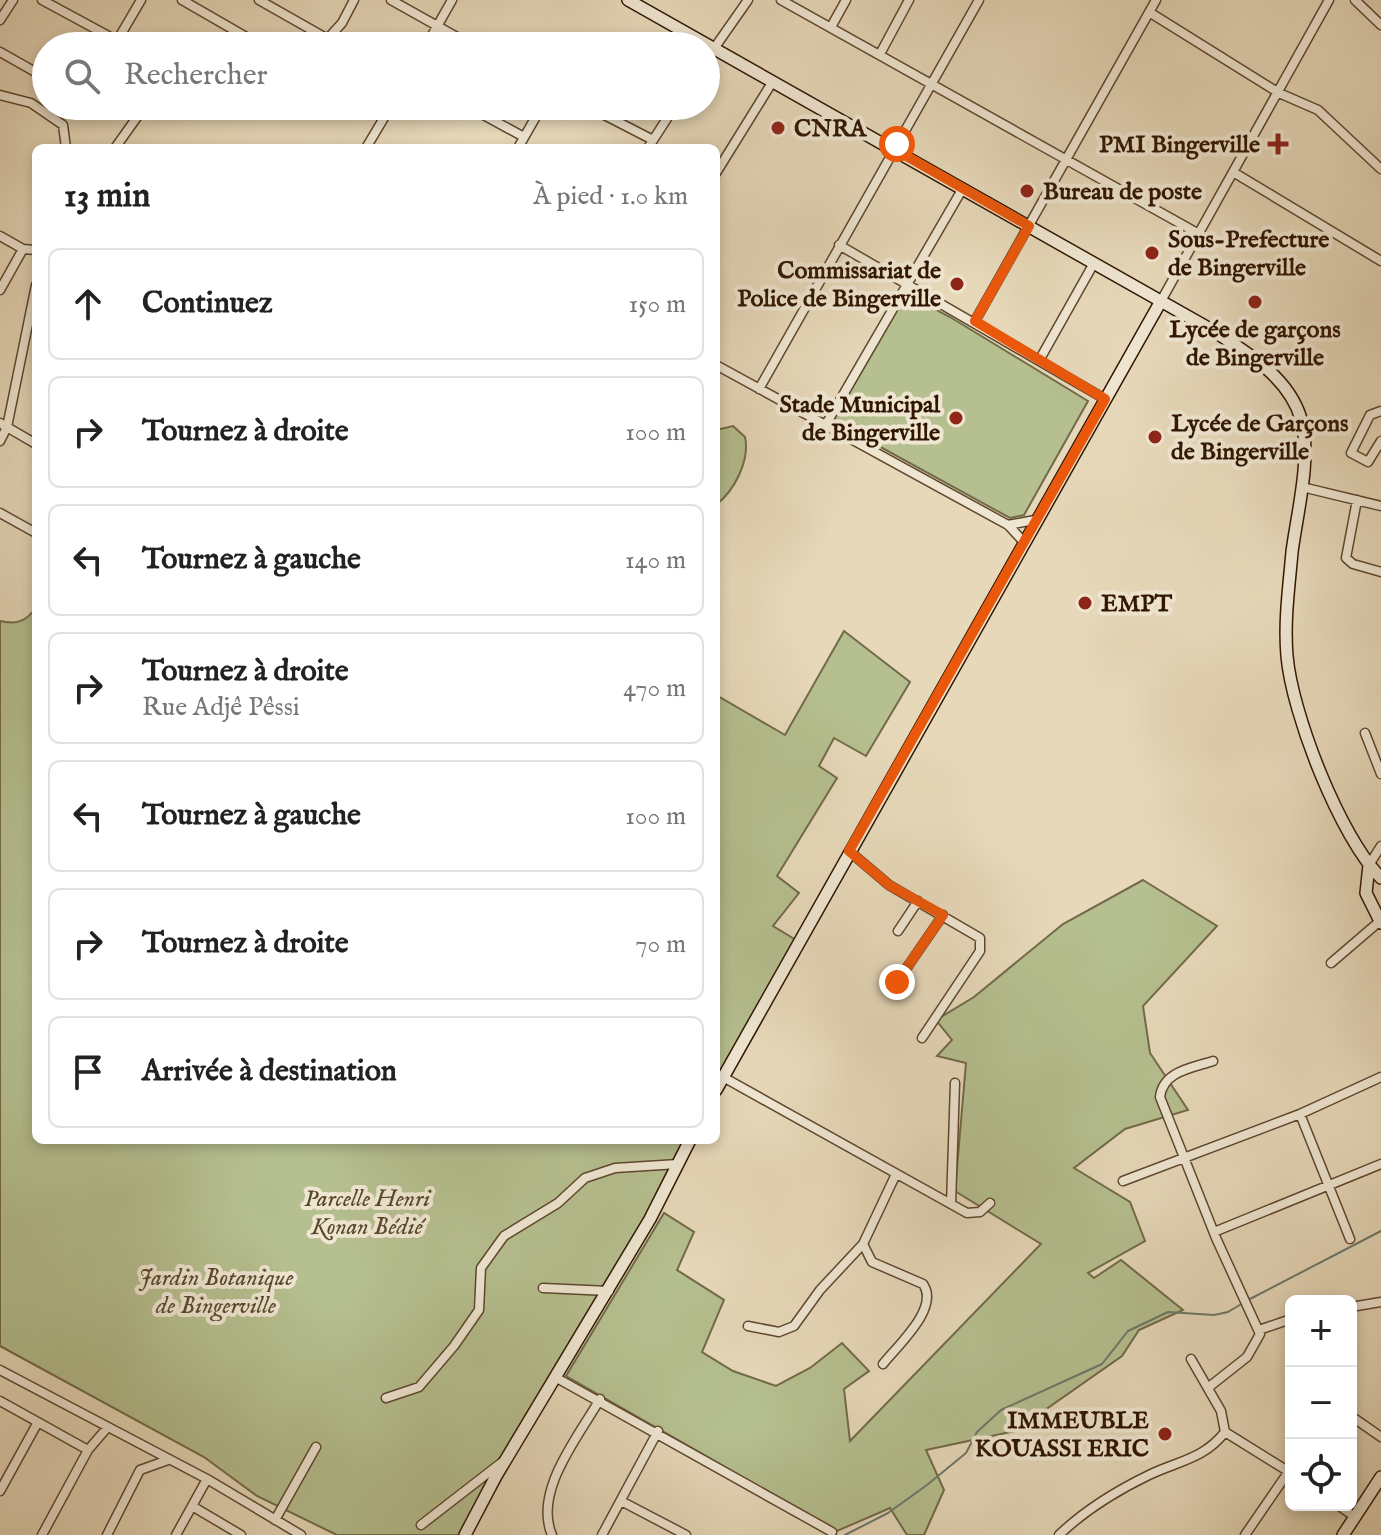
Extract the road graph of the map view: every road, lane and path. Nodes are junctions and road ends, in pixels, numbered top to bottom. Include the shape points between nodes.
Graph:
1 (13, 0) edge
2 (42, 0) edge
3 (141, 0) edge
4 (182, 0) edge
5 (259, 0) edge
6 (354, 0) edge
7 (391, 0) edge
8 (452, 0) edge
9 (628, 0) edge
10 (748, 0) edge
11 (781, 0) edge
12 (846, 0) edge
13 (909, 0) edge
14 (979, 0) edge
15 (1156, 0) edge
16 (1329, 0) edge
17 (1355, 0) edge
18 (1149, 12) junction
19 (0, 20) edge
20 (1381, 25) edge
21 (438, 26) junction
22 (831, 27) junction
23 (101, 32) edge
24 (122, 32) edge
25 (238, 32) edge
26 (308, 32) edge
27 (333, 32) edge
28 (434, 32) edge
29 (448, 32) edge
30 (684, 32) edge
31 (720, 40) edge
32 (0, 52) edge
33 (720, 52) edge
34 (880, 54) junction
35 (32, 70) edge
36 (773, 81) junction
37 (931, 83) junction
38 (1279, 93) junction
39 (0, 95) edge
40 (32, 104) edge
41 (56, 120) edge
42 (135, 120) edge
43 (383, 120) edge
44 (493, 120) edge
45 (534, 120) edge
46 (610, 120) edge
47 (666, 120) edge
48 (524, 137) junction
49 (65, 144) edge
50 (118, 144) edge
51 (368, 144) edge
52 (520, 144) edge
53 (650, 144) edge
54 (894, 149) junction
55 (1065, 160) junction
56 (720, 167) edge
57 (1381, 169) edge
58 (1233, 172) junction
59 (963, 188) junction
60 (1029, 226) junction
61 (1199, 234) junction
62 (0, 236) edge
63 (839, 245) junction
64 (23, 249) junction
65 (32, 250) edge
66 (1381, 261) edge
67 (1094, 263) junction
68 (907, 283) junction
69 (0, 290) edge
70 (1161, 301) junction
71 (32, 302) edge
72 (975, 321) junction
73 (1040, 359) junction
74 (720, 367) edge
75 (759, 389) junction
76 (1105, 399) junction
77 (1381, 411) edge
78 (4, 425) edge
79 (825, 426) junction
80 (0, 441) edge
81 (1381, 441) edge
82 (32, 442) edge
83 (1302, 487) junction
84 (1357, 500) junction
85 (1381, 506) edge
86 (0, 513) edge
87 (1035, 520) junction
88 (1008, 525) junction
89 (32, 531) edge
90 (1023, 541) junction
91 (1381, 572) edge
92 (1365, 733) dead end
93 (1381, 774) edge
94 (1381, 846) edge
95 (849, 851) junction
96 (1369, 865) junction
97 (1381, 878) edge
98 (918, 901) junction
99 (943, 915) junction
100 (1381, 922) edge
101 (898, 931) dead end
102 (1331, 963) dead end
103 (897, 982) dead end
104 (922, 1038) dead end
105 (1213, 1061) dead end
106 (723, 1077) junction
107 (1381, 1077) edge
108 (720, 1083) edge
109 (955, 1083) dead end
110 (1300, 1114) junction
111 (688, 1144) edge
112 (1185, 1158) junction
113 (678, 1164) junction
114 (1381, 1164) edge
115 (896, 1174) junction
116 (1123, 1181) dead end
117 (1329, 1186) junction
118 (990, 1203) dead end
119 (951, 1204) junction
120 (1214, 1232) junction
121 (1350, 1239) dead end
122 (863, 1244) junction
123 (543, 1288) dead end
124 (609, 1291) junction
125 (1381, 1302) edge
126 (1357, 1306) edge
127 (1285, 1321) edge
128 (748, 1326) dead end
129 (1259, 1330) junction
130 (1191, 1359) dead end
131 (883, 1364) dead end
132 (0, 1370) edge
133 (555, 1377) junction
134 (1209, 1387) junction
135 (386, 1398) dead end
136 (600, 1399) junction
137 (0, 1401) edge
138 (1357, 1420) edge
139 (38, 1422) junction
140 (107, 1428) junction
141 (658, 1431) junction
142 (1225, 1432) junction
143 (1381, 1437) edge
144 (316, 1447) dead end
145 (88, 1450) junction
146 (168, 1460) junction
147 (505, 1461) junction
148 (1285, 1469) edge
149 (207, 1479) junction
150 (1285, 1479) edge
151 (1380, 1484) edge
152 (0, 1491) edge
153 (621, 1501) junction
154 (192, 1506) junction
155 (1346, 1511) edge
156 (1355, 1517) junction
157 (275, 1520) junction
158 (421, 1525) dead end
159 (832, 1532) dead end
160 (42, 1535) edge
161 (107, 1535) edge
162 (176, 1535) edge
163 (241, 1535) edge
164 (301, 1535) edge
165 (465, 1535) edge
166 (552, 1535) edge
167 (602, 1535) edge
168 (686, 1535) edge
169 (1059, 1535) edge
170 (1245, 1535) edge
171 (1343, 1535) edge

1 - 19 street
2 - 23 street
3 - 24 street
4 - 25 street
5 - 26 street
6 - 27 street
7 - 21 street
8 - 21 street
9 - 30 street
10 - 31 street
11 - 22 street
12 - 22 street
13 - 34 street
14 - 37 street
15 - 18 street
16 - 38 street
17 - 20 street
18 - 38 street
18 - 55 street
21 - 28 street
21 - 29 street
22 - 34 street
32 - 35 street
33 - 36 street
34 - 37 street
36 - 54 street
36 - 56 street
37 - 54 street
37 - 55 street
38 - 57 street via 1318,110
38 - 58 street
39 - 40 street
41 - 49 street via 63,125
42 - 50 street
43 - 51 street
44 - 48 street
45 - 48 street
46 - 53 street
47 - 53 street
48 - 52 street
54 - 59 street
54 - 63 street
55 - 60 street
55 - 61 street
58 - 61 street
58 - 66 street
59 - 60 street
59 - 68 street
60 - 67 street
60 - 72 street
61 - 70 street
62 - 64 street
63 - 68 street
63 - 75 street
64 - 65 street
64 - 69 street
67 - 70 street
67 - 73 street
68 - 72 street
68 - 79 street
70 - 76 street
70 - 83 street via 1251,356 1285,390 1301,420
71 - 78 street
72 - 73 street
73 - 76 street
74 - 75 street
75 - 79 street
76 - 87 street
77 - 81 street via 1370,415 1351,453 1368,462
78 - 80 street
78 - 82 street
79 - 88 street
83 - 84 street
83 - 96 street via 1286,613 1287,659 1326,785 1346,832
84 - 85 street
84 - 91 street via 1346,558
86 - 89 street
87 - 88 street
87 - 90 street
88 - 90 street
90 - 95 street
92 - 93 street
94 - 96 street
95 - 98 street via 889,885
95 - 106 street
96 - 97 street
96 - 100 street via 1366,893
98 - 99 street
98 - 101 street
99 - 103 street
99 - 104 street via 974,932 982,944
100 - 102 street
105 - 112 street via 1170,1076 1161,1087 1161,1103
106 - 108 street
106 - 115 street
107 - 110 street
109 - 119 street
110 - 112 street
110 - 117 street
111 - 113 street
112 - 116 street
112 - 120 street
113 - 124 street
113 - 135 street via 615,1168 585,1178 558,1203 504,1236 481,1268 479,1310 454,1346 424,1383
114 - 117 street
115 - 119 street
115 - 122 street
117 - 120 street
117 - 121 street
118 - 119 street via 974,1214
120 - 129 street
122 - 128 street via 794,1326 779,1332
122 - 131 street via 872,1262 923,1284 928,1292 927,1306
123 - 124 street
124 - 133 street
125 - 126 street
127 - 129 street
129 - 134 street via 1257,1345 1247,1357
130 - 134 street
132 - 140 street
133 - 136 street
133 - 147 street
134 - 142 street
136 - 141 street
136 - 166 street via 555,1480 548,1516
137 - 139 street
138 - 143 street
139 - 145 street
139 - 152 street
140 - 145 street
140 - 146 street
141 - 153 street
141 - 159 street
142 - 148 street
142 - 169 street via 1195,1459 1160,1470 1098,1503
144 - 157 street
145 - 160 street
146 - 149 street
146 - 161 street via 140,1470
147 - 158 street
147 - 165 street
149 - 154 street
149 - 157 street
150 - 170 street
151 - 156 street
153 - 167 street
153 - 168 street
154 - 162 street
154 - 163 street
155 - 156 street
156 - 171 street
157 - 164 street

